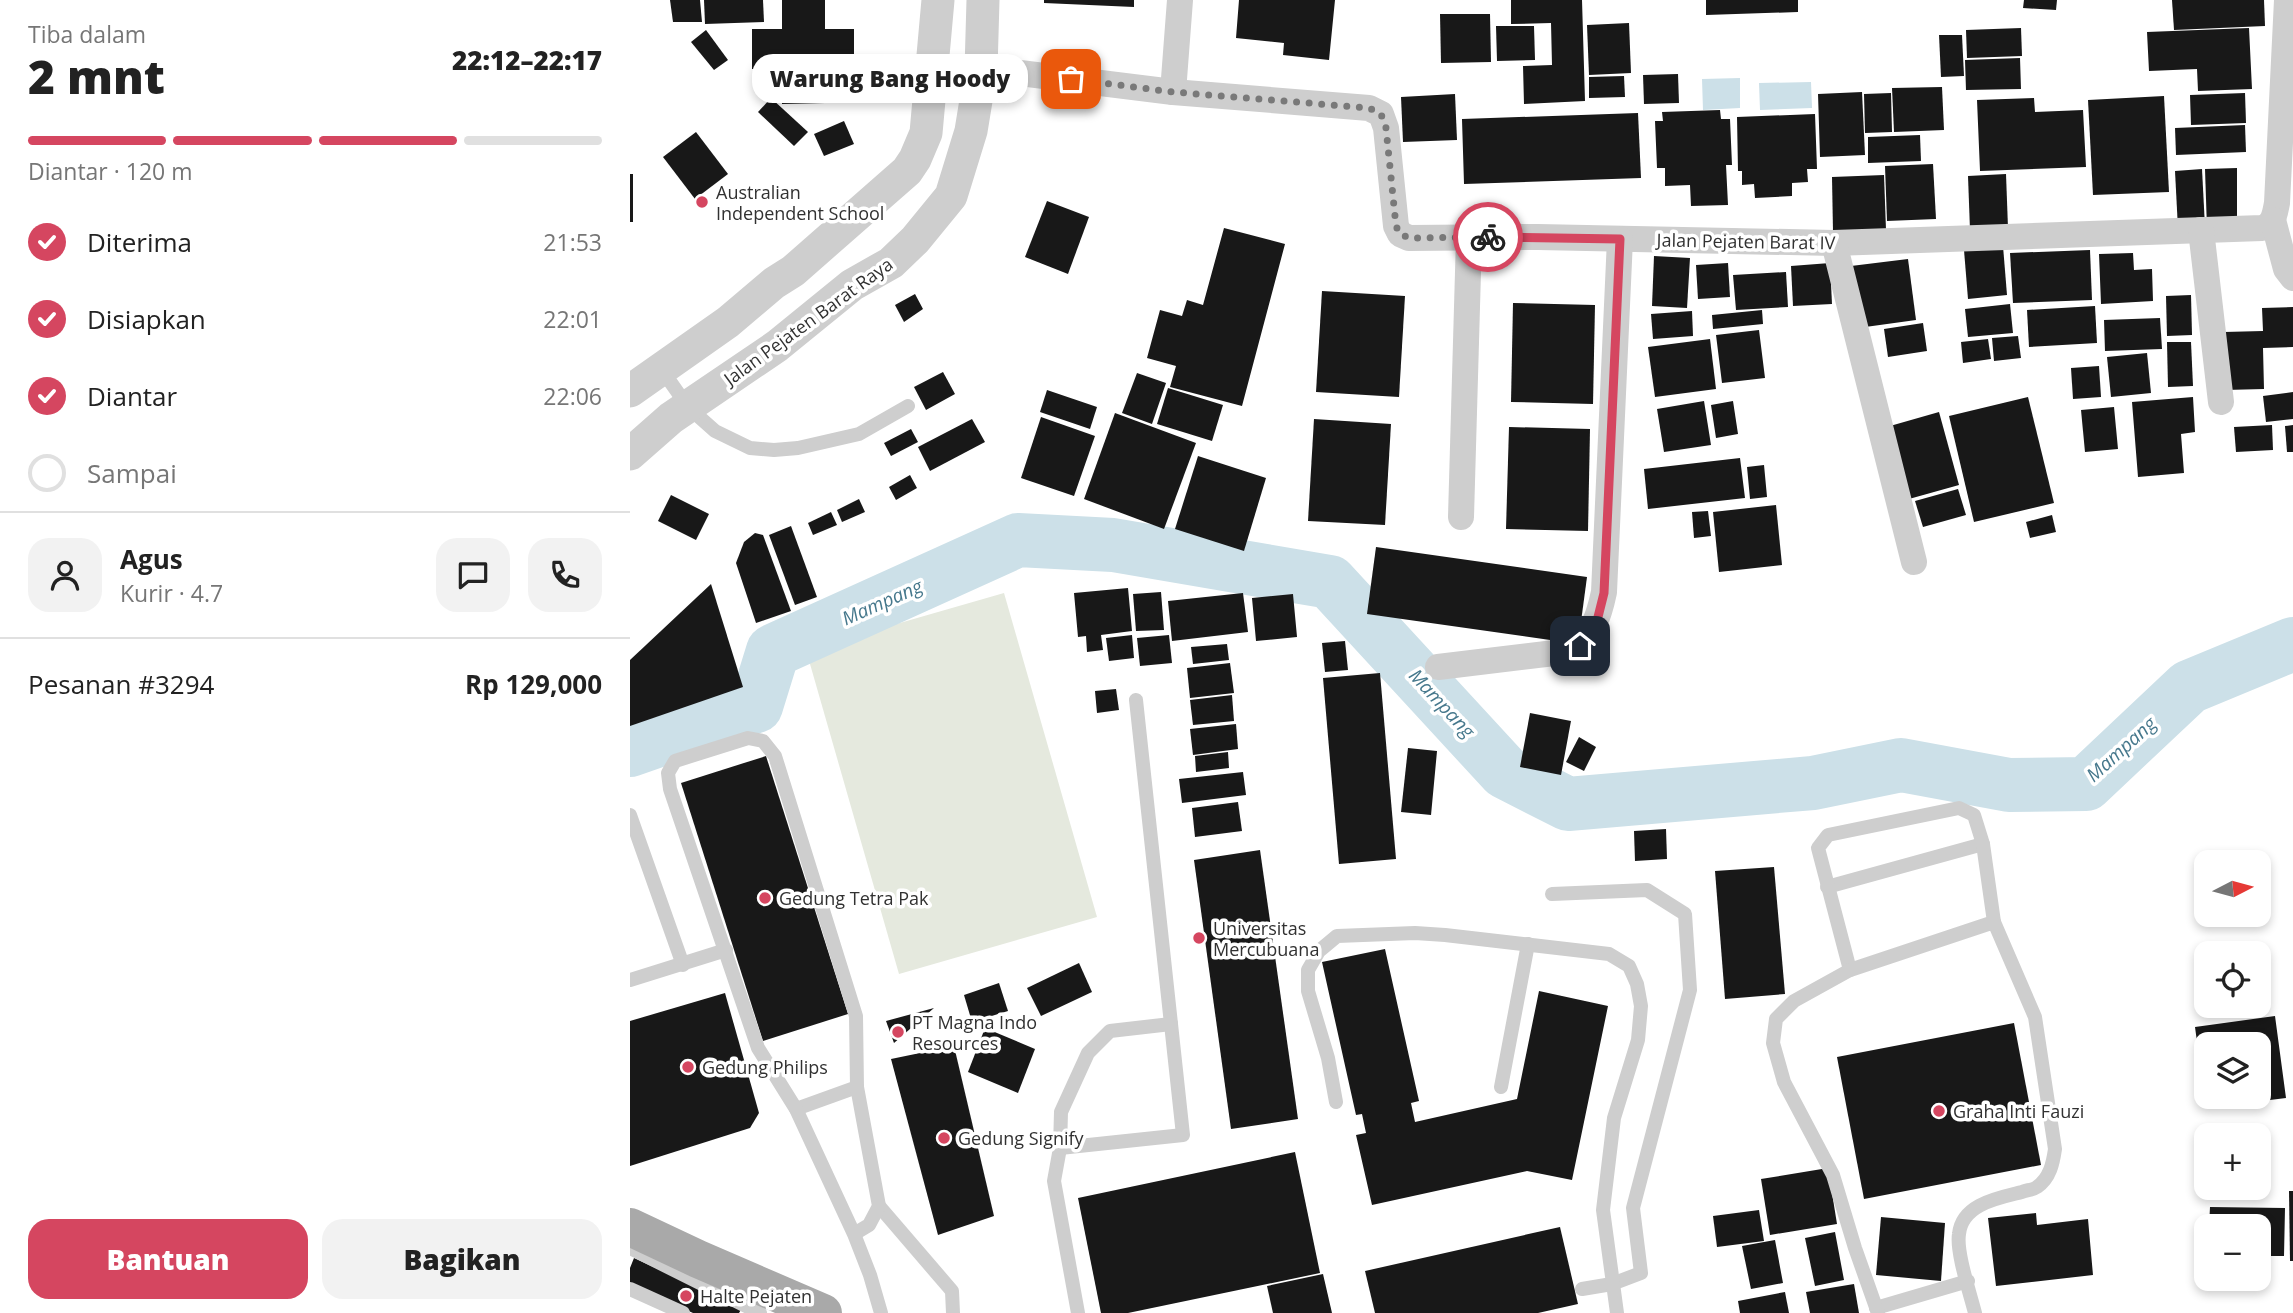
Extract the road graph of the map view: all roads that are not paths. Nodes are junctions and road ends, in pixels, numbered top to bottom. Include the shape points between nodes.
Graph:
1 (938, 0) edge
2 (983, 0) edge
3 (1180, 0) edge
4 (2287, 0) edge
5 (933, 67) junction
6 (981, 70) junction
7 (1173, 92) junction
8 (2273, 220) junction
9 (2201, 230) junction
10 (1468, 237) junction
11 (1620, 239) junction
12 (1833, 243) junction
13 (2293, 278) edge
14 (662, 370) junction
15 (630, 391) edge
16 (2221, 402) dead end
17 (908, 406) dead end
18 (688, 407) junction
19 (630, 454) edge
20 (1461, 517) dead end
21 (1914, 562) dead end
22 (1438, 667) dead end
23 (1136, 700) dead end
24 (630, 815) edge
25 (1983, 844) junction
26 (1827, 887) junction
27 (1552, 894) dead end
28 (1994, 922) junction
29 (1528, 944) junction
30 (726, 950) junction
31 (682, 965) junction
32 (1850, 970) junction
33 (630, 980) edge
34 (1171, 1024) junction
35 (857, 1087) junction
36 (1501, 1087) dead end
37 (1336, 1102) dead end
38 (796, 1109) junction
39 (1060, 1148) junction
40 (879, 1206) junction
41 (630, 1227) edge
42 (854, 1234) junction
43 (630, 1248) edge
44 (1968, 1282) junction
45 (1612, 1284) junction
46 (630, 1289) edge
47 (1582, 1289) dead end
48 (1877, 1310) edge
49 (683, 1313) edge
50 (760, 1313) edge
51 (823, 1313) edge
52 (881, 1313) edge
53 (953, 1313) edge
54 (1079, 1313) edge
55 (1617, 1313) edge
56 (1975, 1313) edge

1 - 5 street
2 - 6 street, Jalan Pejaten Barat Raya
3 - 7 street
4 - 8 street
5 - 6 street, Jalan Pejaten Barat IV
5 - 14 street via 926,133 907,171 811,256
6 - 7 street, Jalan Pejaten Barat IV
6 - 18 street, Jalan Pejaten Barat Raya via 971,131 951,196 915,240 891,263 852,285 776,346
7 - 10 street, Jalan Pejaten Barat IV via 1369,108 1381,114 1386,128 1400,234 1409,238
8 - 9 street, Jalan Pejaten Barat IV via 2262,228
8 - 13 street via 2286,269
9 - 12 street, Jalan Pejaten Barat IV
9 - 16 street
10 - 11 street, Jalan Pejaten Barat IV
10 - 20 street
11 - 12 street, Jalan Pejaten Barat IV
11 - 22 street via 1604,593 1597,621 1580,646 1571,651
12 - 21 street
14 - 15 street
14 - 18 lane
17 - 18 lane via 859,434 774,450 751,447 715,431
18 - 19 street, Jalan Pejaten Barat Raya
23 - 34 lane
24 - 31 lane
25 - 26 lane
25 - 26 lane via 1974,815 1959,808 1828,835 1818,848
25 - 28 lane
26 - 32 lane
27 - 45 lane via 1647,890 1685,914 1690,990 1633,1208 1641,1273
28 - 32 lane
28 - 44 lane via 2035,1017 2055,1149 2048,1175 2036,1188 1977,1207 1964,1217 1958,1233 1959,1251
29 - 36 lane
29 - 37 lane via 1415,933 1337,936 1319,951 1308,970 1308,991
29 - 45 lane via 1609,954 1629,966 1637,984 1638,1040 1614,1118 1603,1210
30 - 31 lane
30 - 35 lane via 668,773 676,761 748,738 763,741 775,756 856,1016
30 - 38 lane via 758,1048
31 - 33 lane
32 - 48 lane via 1794,1001 1776,1019 1773,1043 1784,1082 1833,1175
34 - 39 lane via 1111,1031 1088,1053 1061,1112
34 - 39 lane via 1183,1135
35 - 38 lane
35 - 40 lane
38 - 42 lane
39 - 54 lane via 1054,1181
40 - 42 lane via 869,1225
40 - 53 lane via 952,1291
41 - 51 main road
42 - 52 lane
43 - 50 lane
44 - 48 lane
44 - 56 lane
45 - 47 lane
45 - 55 lane
46 - 49 lane

